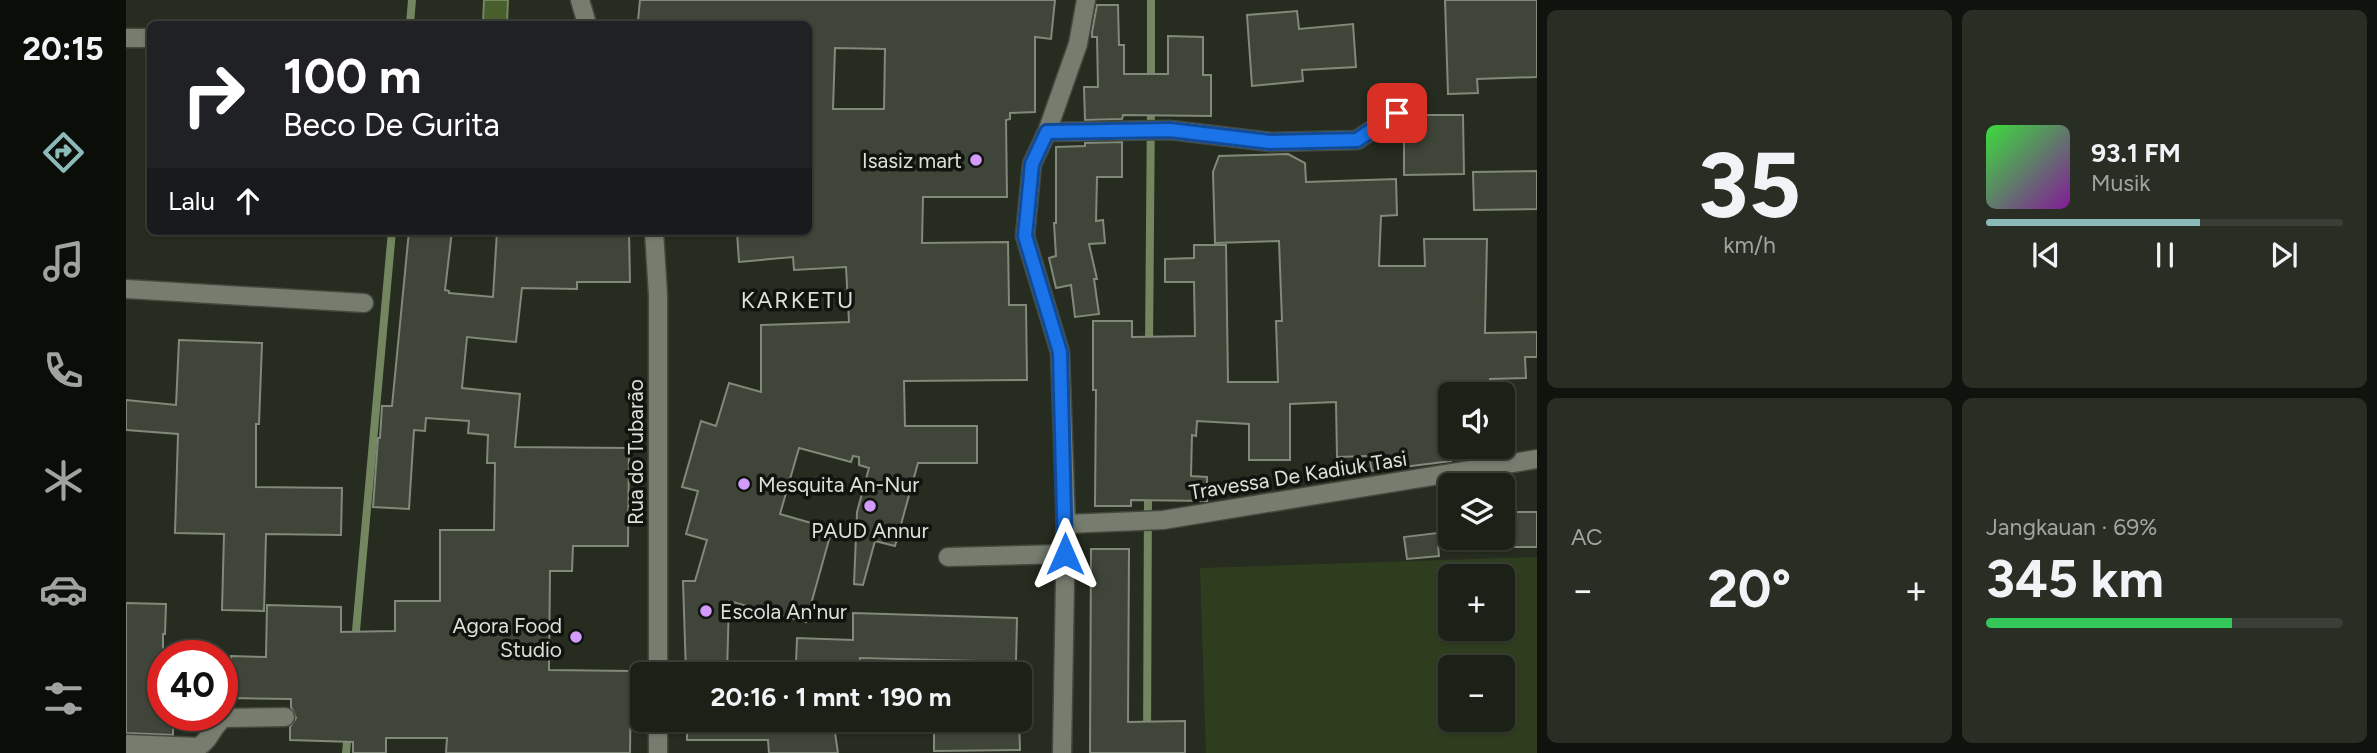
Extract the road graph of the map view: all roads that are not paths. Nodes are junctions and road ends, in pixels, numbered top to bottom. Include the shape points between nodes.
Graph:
1 (580, 0) edge
2 (1086, 0) edge
3 (586, 21) edge
4 (126, 38) edge
5 (147, 38) edge
6 (1397, 113) dead end
7 (1047, 132) junction
8 (654, 235) edge
9 (126, 289) edge
10 (364, 303) dead end
11 (1537, 460) edge
12 (1066, 524) junction
13 (1065, 554) junction
14 (948, 557) dead end
15 (658, 662) edge
16 (285, 717) dead end
17 (658, 732) edge
18 (126, 744) edge
19 (658, 753) edge
20 (1062, 753) edge

1 - 3 street
2 - 7 street via 1078,44
4 - 5 street
6 - 7 street via 1357,140 1270,142 1170,130
7 - 12 street via 1032,164 1025,236 1060,352
8 - 15 street, Rua do Tubarão
9 - 10 street
11 - 12 street, Travessa De Kadiuk Tasi via 1163,520
12 - 13 street
13 - 14 street
13 - 20 street
16 - 18 street via 224,718 198,747
17 - 19 street

